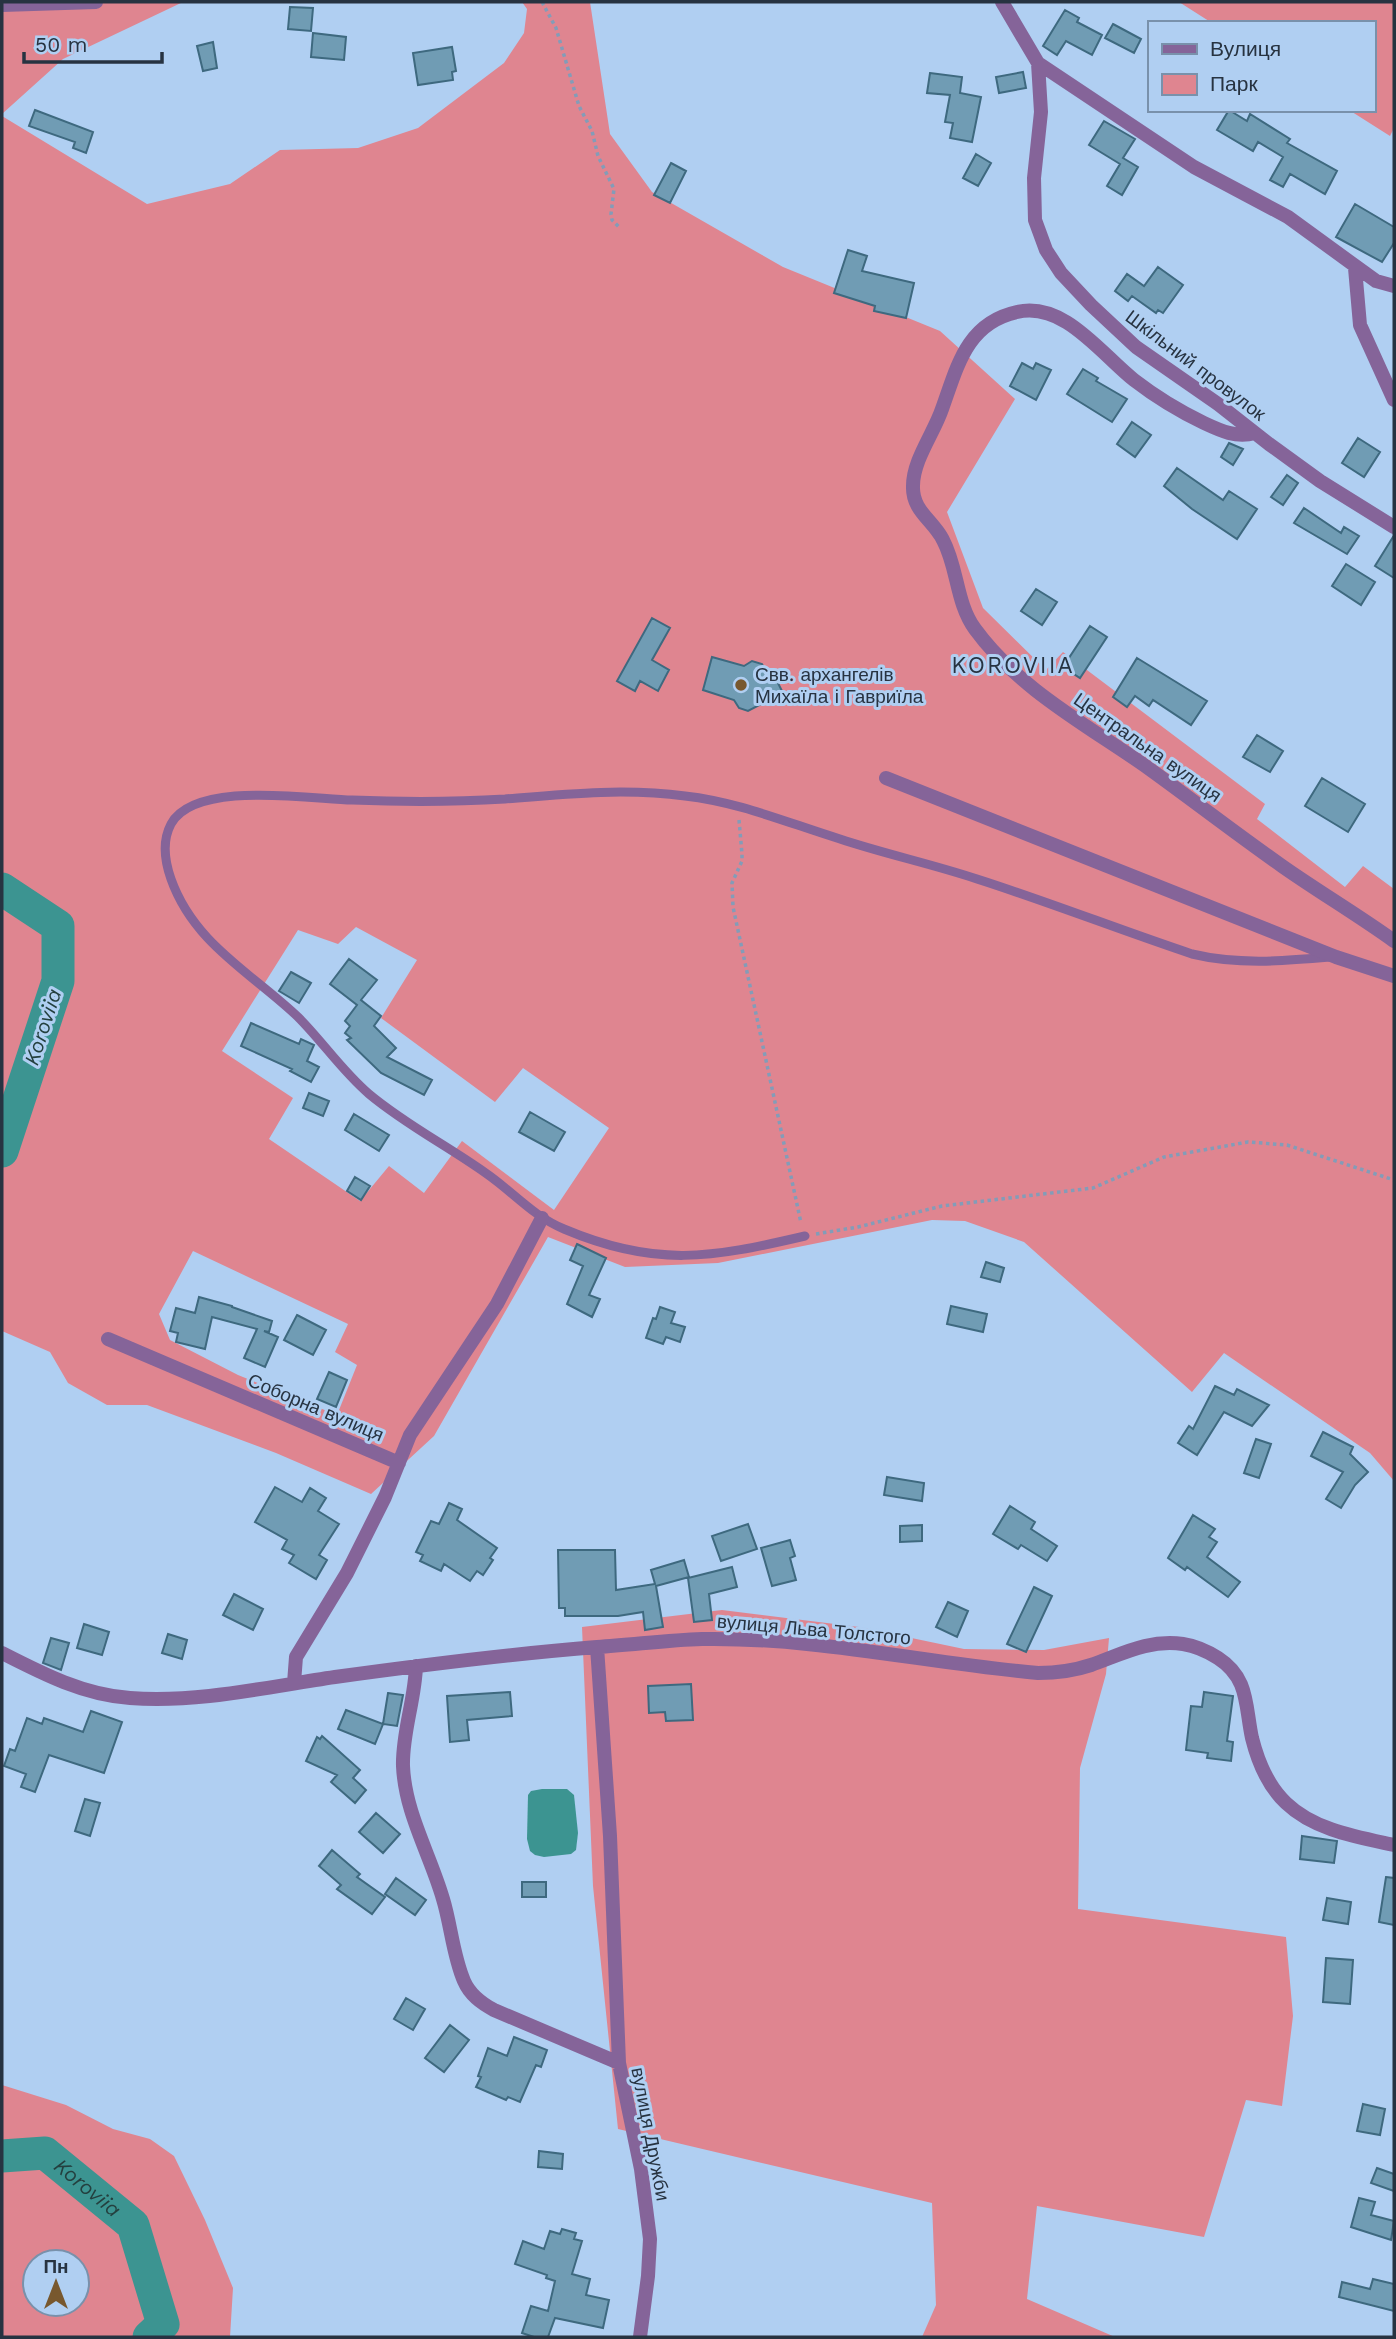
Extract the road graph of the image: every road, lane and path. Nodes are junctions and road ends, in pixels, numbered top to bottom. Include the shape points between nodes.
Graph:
1 (96, 2) edge
2 (542, 2) edge
3 (1002, 2) edge
4 (2, 5) edge
5 (1038, 63) junction
6 (619, 227) dead end
7 (1355, 268) junction
8 (1394, 286) edge
9 (1394, 400) edge
10 (1255, 433) junction
11 (1394, 527) edge
12 (886, 778) dead end
13 (744, 807) junction
14 (1394, 942) edge
15 (1336, 957) junction
16 (1394, 976) edge
17 (1394, 1180) edge
18 (542, 1217) junction
19 (805, 1236) junction
20 (108, 1339) dead end
21 (399, 1463) junction
22 (597, 1647) junction
23 (2, 1653) edge
24 (416, 1666) junction
25 (293, 1683) junction
26 (1394, 1845) edge
27 (619, 2063) junction
28 (640, 2337) edge

1 - 4 street
2 - 6 path via 556,28 579,106 614,189 611,214
3 - 5 street
5 - 7 street via 1194,167 1288,217
5 - 10 street, Шкільний провулок via 1041,112 1034,212 1046,250 1061,273 1124,337
7 - 8 street
7 - 9 street via 1360,325
10 - 11 street, Шкільний провулок
10 - 14 street, Центральна вулиця via 1230,434 1185,414 1135,381 1059,318 1033,310 1016,312 982,329 958,362 915,474 914,500 948,549 969,619 1009,666 1063,710
12 - 15 street
13 - 15 lane via 981,880 1192,954 1239,962
13 - 18 lane via 684,795 614,790 428,801 256,796 201,802 182,811 170,827 166,862 174,888 195,925 215,948 295,1014 370,1095
13 - 19 path via 739,828 742,861 732,883 733,907
15 - 16 street
17 - 19 path via 1287,1145 1233,1143 1164,1157 1093,1188 942,1206
18 - 19 lane via 563,1229 632,1251 667,1256 735,1252
18 - 21 street via 496,1304 419,1421
20 - 21 street, Соборна вулиця
21 - 25 street, Соборна вулиця via 347,1573 296,1657
22 - 24 street, вулиця Льва Толстого
22 - 26 street, вулиця Льва Толстого via 704,1639 760,1641 1050,1673 1139,1647 1186,1644 1219,1659 1237,1675 1261,1766 1285,1803 1325,1827
22 - 27 street
23 - 25 street, вулиця Льва Толстого via 78,1688 129,1698 214,1697
24 - 25 street, вулиця Льва Толстого
24 - 27 street, вулиця Дружби via 404,1746 405,1786 443,1899 463,1980 476,1998 494,2010
27 - 28 street, вулиця Дружби via 650,2239

